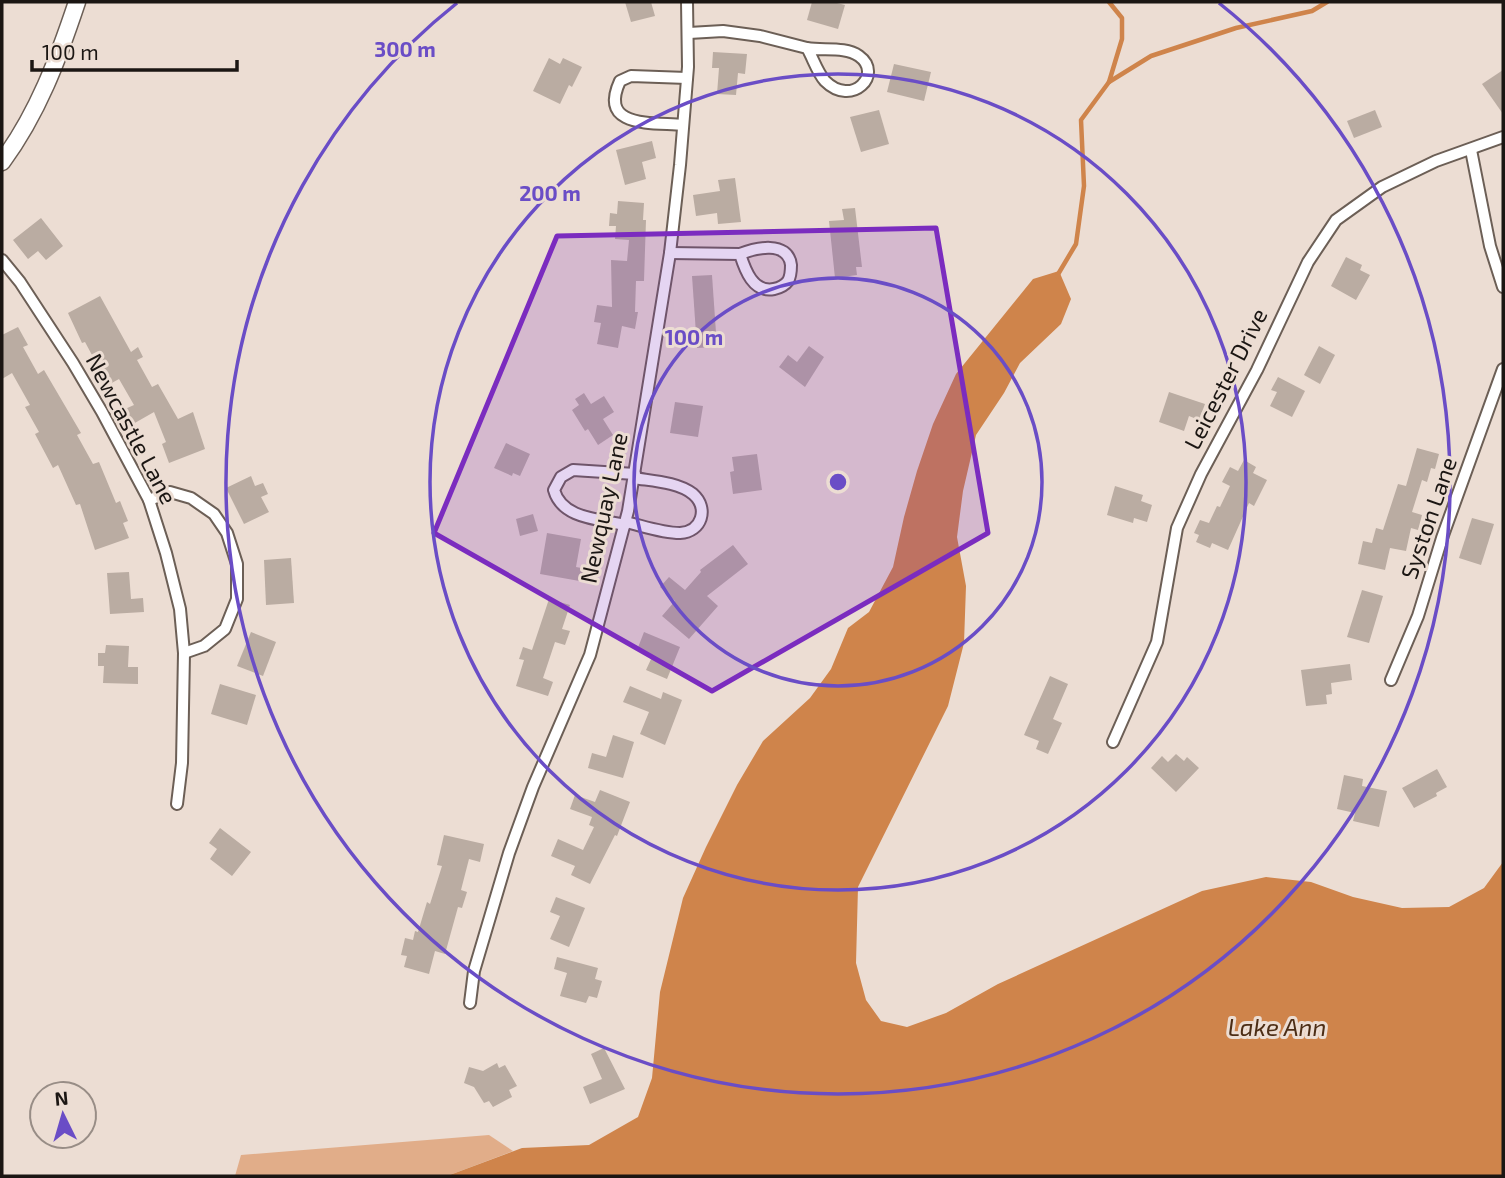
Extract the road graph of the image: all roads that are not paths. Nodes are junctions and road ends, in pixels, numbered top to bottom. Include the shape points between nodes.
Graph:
1 (77, 2) edge
2 (687, 2) edge
3 (689, 33) junction
4 (807, 48) junction
5 (687, 78) junction
6 (683, 125) junction
7 (1503, 137) edge
8 (1471, 150) junction
9 (2, 162) edge
10 (670, 253) junction
11 (740, 254) junction
12 (2, 260) edge
13 (1503, 287) edge
14 (1503, 369) edge
15 (634, 476) junction
16 (149, 500) junction
17 (625, 524) junction
18 (184, 653) junction
19 (1391, 680) dead end
20 (1114, 742) dead end
21 (177, 804) dead end
22 (470, 1003) dead end

1 - 9 main road via 55,67 23,133
2 - 3 street, Newquay Lane
3 - 4 street via 760,36
3 - 5 street, Newquay Lane
4 - 4 street via 822,78 832,87 844,92 864,85 867,64 860,57 847,51
5 - 6 street, Newquay Lane
5 - 6 street via 631,76 620,81 614,94 620,115 633,122
6 - 10 street, Newquay Lane
7 - 8 street, Leicester Drive
8 - 13 street
8 - 20 street, Leicester Drive via 1382,187 1336,220 1308,262 1177,528 1157,642
10 - 11 street
10 - 15 street, Newquay Lane
11 - 11 street via 754,283 765,290 787,282 790,260 782,250 755,248
12 - 16 street, Newcastle Lane via 73,363
14 - 19 street, Syston Lane via 1418,616
15 - 17 street, Newquay Lane
15 - 17 street via 692,493 701,504 702,517 696,528 683,533
15 - 17 street via 573,470 561,477 554,490 567,511
16 - 18 street, Newcastle Lane via 180,609
16 - 18 street via 170,492 191,498 214,514 227,533 237,564 237,599 225,629 204,646
17 - 22 street, Newquay Lane via 590,655 509,853 474,971
18 - 21 street, Newcastle Lane

